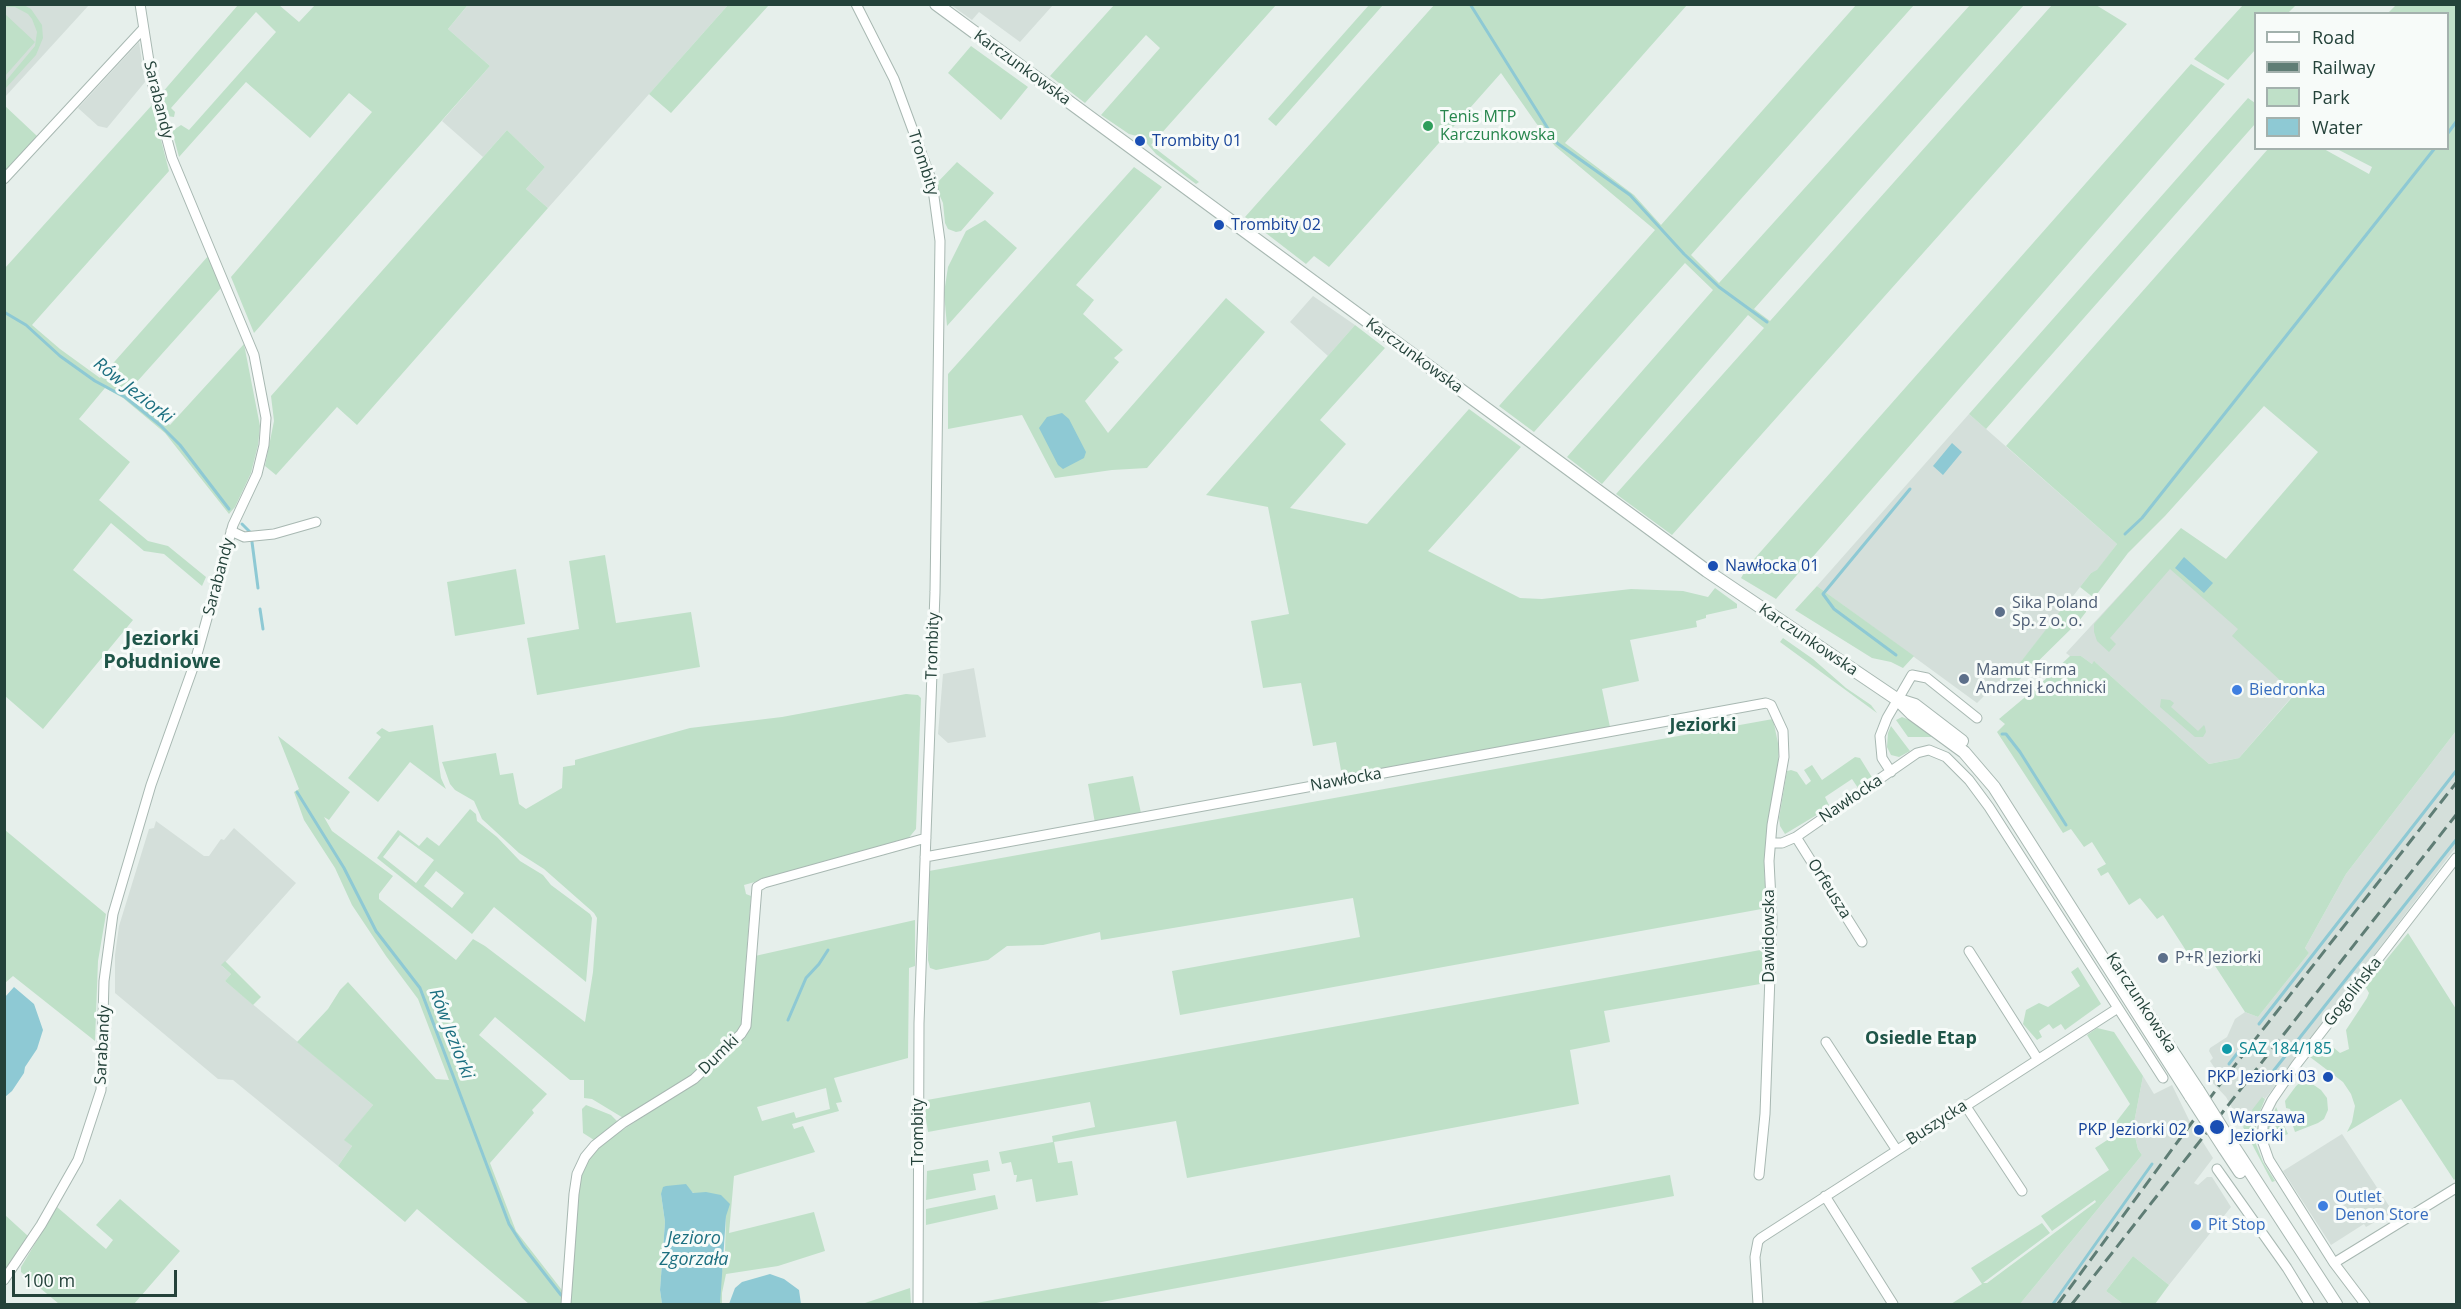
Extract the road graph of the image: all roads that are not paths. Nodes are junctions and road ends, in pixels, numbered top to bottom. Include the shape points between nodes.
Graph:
1 (140, 4) edge
2 (856, 4) edge
3 (936, 4) edge
4 (143, 29) junction
5 (4, 179) edge
6 (316, 522) dead end
7 (231, 531) junction
8 (1898, 700) junction
9 (1766, 704) joint
10 (1977, 718) dead end
11 (1891, 772) junction
12 (1796, 837) junction
13 (926, 838) junction
14 (1772, 843) junction
15 (925, 857) junction
16 (2457, 858) edge
17 (1862, 942) dead end
18 (1969, 951) dead end
19 (2118, 1008) junction
20 (1827, 1042) dead end
21 (2037, 1058) junction
22 (2163, 1077) dead end
23 (1965, 1105) junction
24 (2227, 1144) junction
25 (1896, 1149) junction
26 (2217, 1168) dead end
27 (1759, 1175) dead end
28 (2457, 1188) edge
29 (2022, 1191) dead end
30 (1825, 1197) junction
31 (2334, 1263) junction
32 (4, 1280) edge
33 (1893, 1304) edge
34 (566, 1305) edge
35 (918, 1305) edge
36 (1758, 1305) edge
37 (2309, 1305) edge
38 (2326, 1305) edge
39 (2336, 1305) edge
40 (2365, 1305) edge

1 - 4 street, Sarabandy
2 - 13 street, Trombity via 894,79 932,182 940,241
3 - 8 street, Karczunkowska via 1707,571
4 - 5 street
4 - 7 street, Sarabandy via 172,158 254,355 266,418 259,468
6 - 7 street via 274,534 244,537
7 - 32 street, Sarabandy via 194,665 151,786 113,914 105,981 101,1090 78,1160
8 - 10 street, Nawłocka via 1912,675 1919,675
8 - 11 street, Nawłocka via 1880,736 1882,758
8 - 24 street, Karczunkowska, bridge via 1964,752 1988,778
9 - 14 street, Dawidowska via 1775,711 1785,757
9 - 15 street, Nawłocka
11 - 12 street, Nawłocka
11 - 19 street, Karczunkowska via 1917,753 1929,750 1946,758 1969,780
12 - 14 street, Nawłocka
12 - 17 street, Orfeusza
13 - 15 street, Trombity
13 - 34 street, Dumki via 758,887 746,1026 694,1079 623,1124 585,1157 574,1194
14 - 27 street, Dawidowska via 1766,1114
15 - 35 street, Trombity
16 - 31 street, Gogolińska via 2296,1065 2264,1116 2264,1148 2273,1167
18 - 21 street
19 - 21 street, Buszycka
19 - 22 street, Karczunkowska
20 - 25 street
21 - 23 street, Buszycka
23 - 25 street, Buszycka
23 - 29 street
24 - 38 street, Karczunkowska
24 - 39 street, Karczunkowska
25 - 30 street, Buszycka
26 - 37 street
28 - 31 street
30 - 33 street
30 - 36 street, Buszycka via 1758,1241
31 - 40 street

